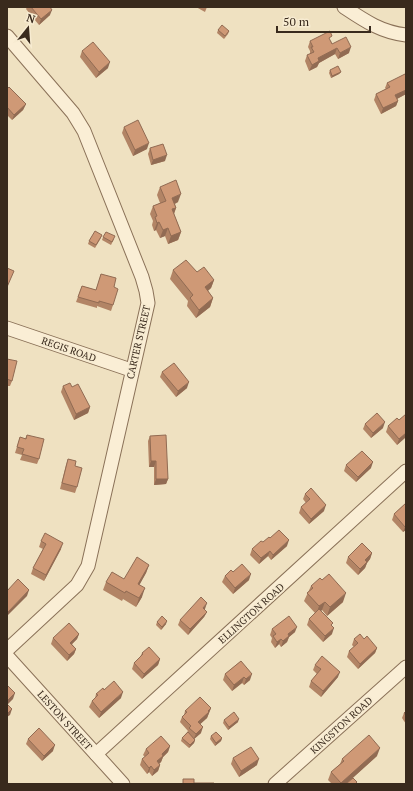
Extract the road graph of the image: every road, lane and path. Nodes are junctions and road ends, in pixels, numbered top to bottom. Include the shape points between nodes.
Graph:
1 (344, 7) edge
2 (406, 35) edge
3 (7, 36) edge
4 (7, 328) edge
5 (132, 370) junction
6 (406, 471) edge
7 (7, 650) edge
8 (7, 656) edge
9 (406, 667) edge
10 (96, 754) junction
11 (123, 784) edge
12 (275, 784) edge

1 - 2 street via 378,28
3 - 5 street, CARTER STREET via 73,113 84,131 142,277 148,298 147,310
4 - 5 street, REGIS ROAD
5 - 7 street, CARTER STREET via 88,566 76,585
6 - 10 street, ELLINGTON ROAD
8 - 10 street, LESTON STREET
9 - 12 street, KINGSTON ROAD
10 - 11 street, LESTON STREET

